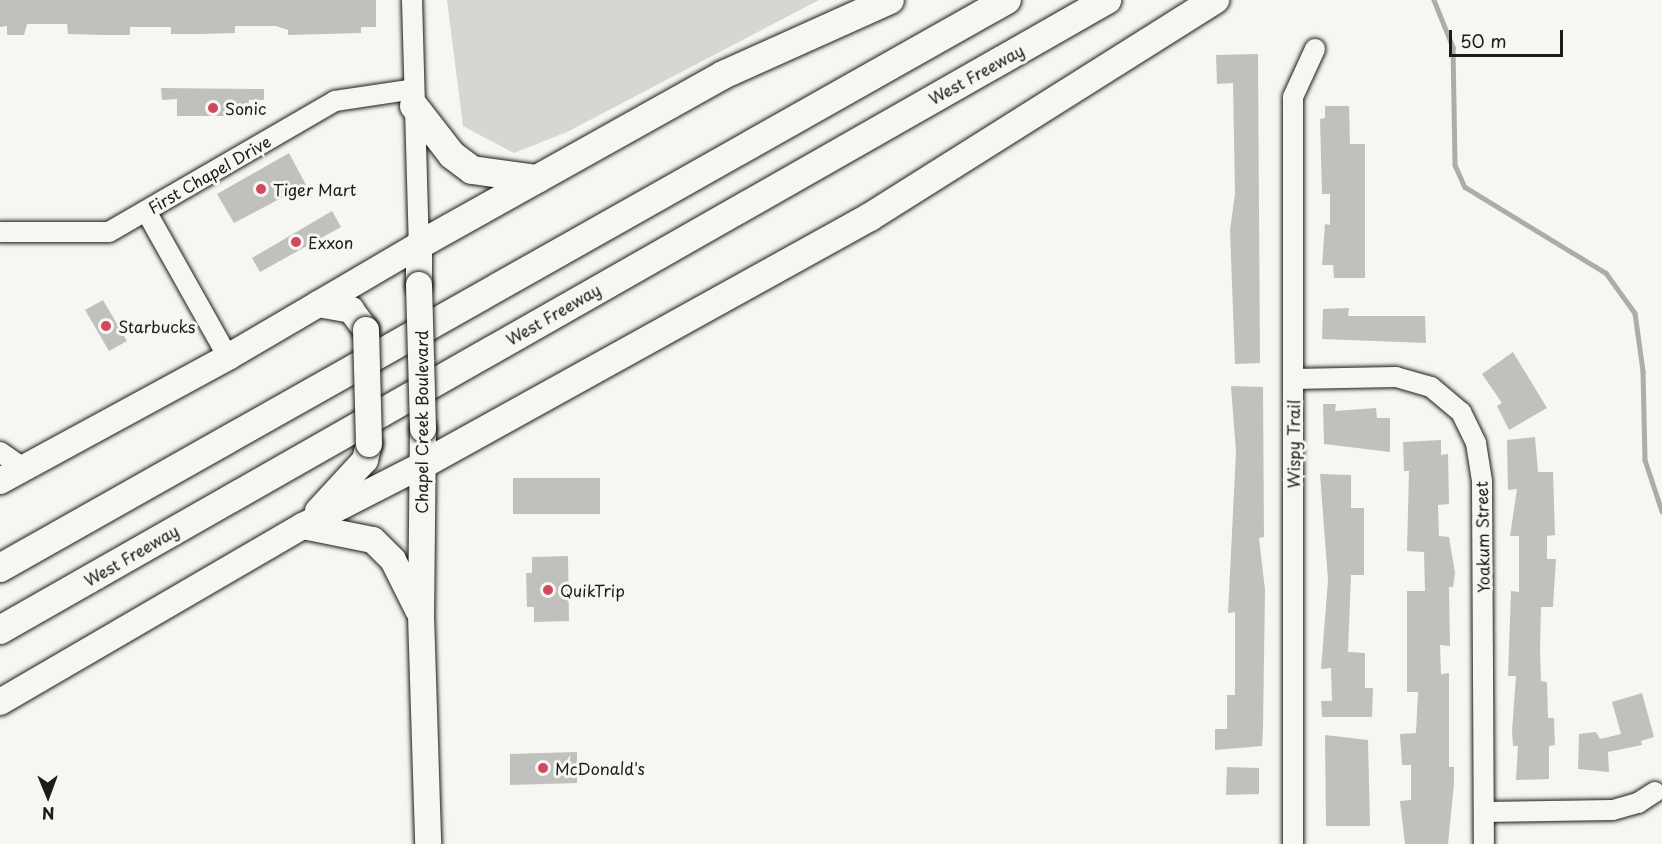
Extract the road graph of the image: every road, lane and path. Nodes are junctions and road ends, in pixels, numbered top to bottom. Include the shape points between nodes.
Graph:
1 (412, 0) edge
2 (890, 0) edge
3 (1006, 0) edge
4 (1107, 0) edge
5 (1215, 0) edge
6 (1315, 50) dead end
7 (414, 98) junction
8 (537, 179) junction
9 (146, 211) junction
10 (0, 232) edge
11 (418, 244) junction
12 (318, 304) junction
13 (228, 357) junction
14 (1293, 379) junction
15 (0, 452) edge
16 (422, 465) junction
17 (23, 468) junction
18 (0, 481) edge
19 (303, 526) junction
20 (0, 568) edge
21 (421, 615) junction
22 (0, 630) edge
23 (0, 702) edge
24 (1655, 792) dead end
25 (1484, 812) junction
26 (428, 844) edge
27 (1293, 844) edge
28 (1484, 844) edge

1 - 7 street, Chapel Creek Boulevard
2 - 8 highway via 723,75
3 - 20 highway
4 - 22 highway, West Freeway
5 - 16 highway via 870,217
6 - 14 street, Wispy Trail via 1293,97
7 - 8 highway via 452,155 472,170
7 - 9 street, First Chapel Drive via 334,101
7 - 11 street, Chapel Creek Boulevard
8 - 11 highway
9 - 10 street, First Chapel Drive via 109,232
9 - 13 street
11 - 12 main road
11 - 16 main road, Chapel Creek Boulevard, bridge
12 - 13 main road
12 - 19 main road, bridge via 351,310 366,330 369,444 365,460
13 - 17 main road
14 - 25 street, Yoakum Street via 1396,377 1431,387 1461,412 1476,443 1482,482
14 - 27 street, Wispy Trail
15 - 17 street
16 - 19 main road
16 - 21 main road, Chapel Creek Boulevard
17 - 18 main road
19 - 21 main road via 374,540 393,560
19 - 23 main road
21 - 26 main road, Chapel Creek Boulevard
24 - 25 street via 1638,803 1613,810
25 - 28 street, Yoakum Street

